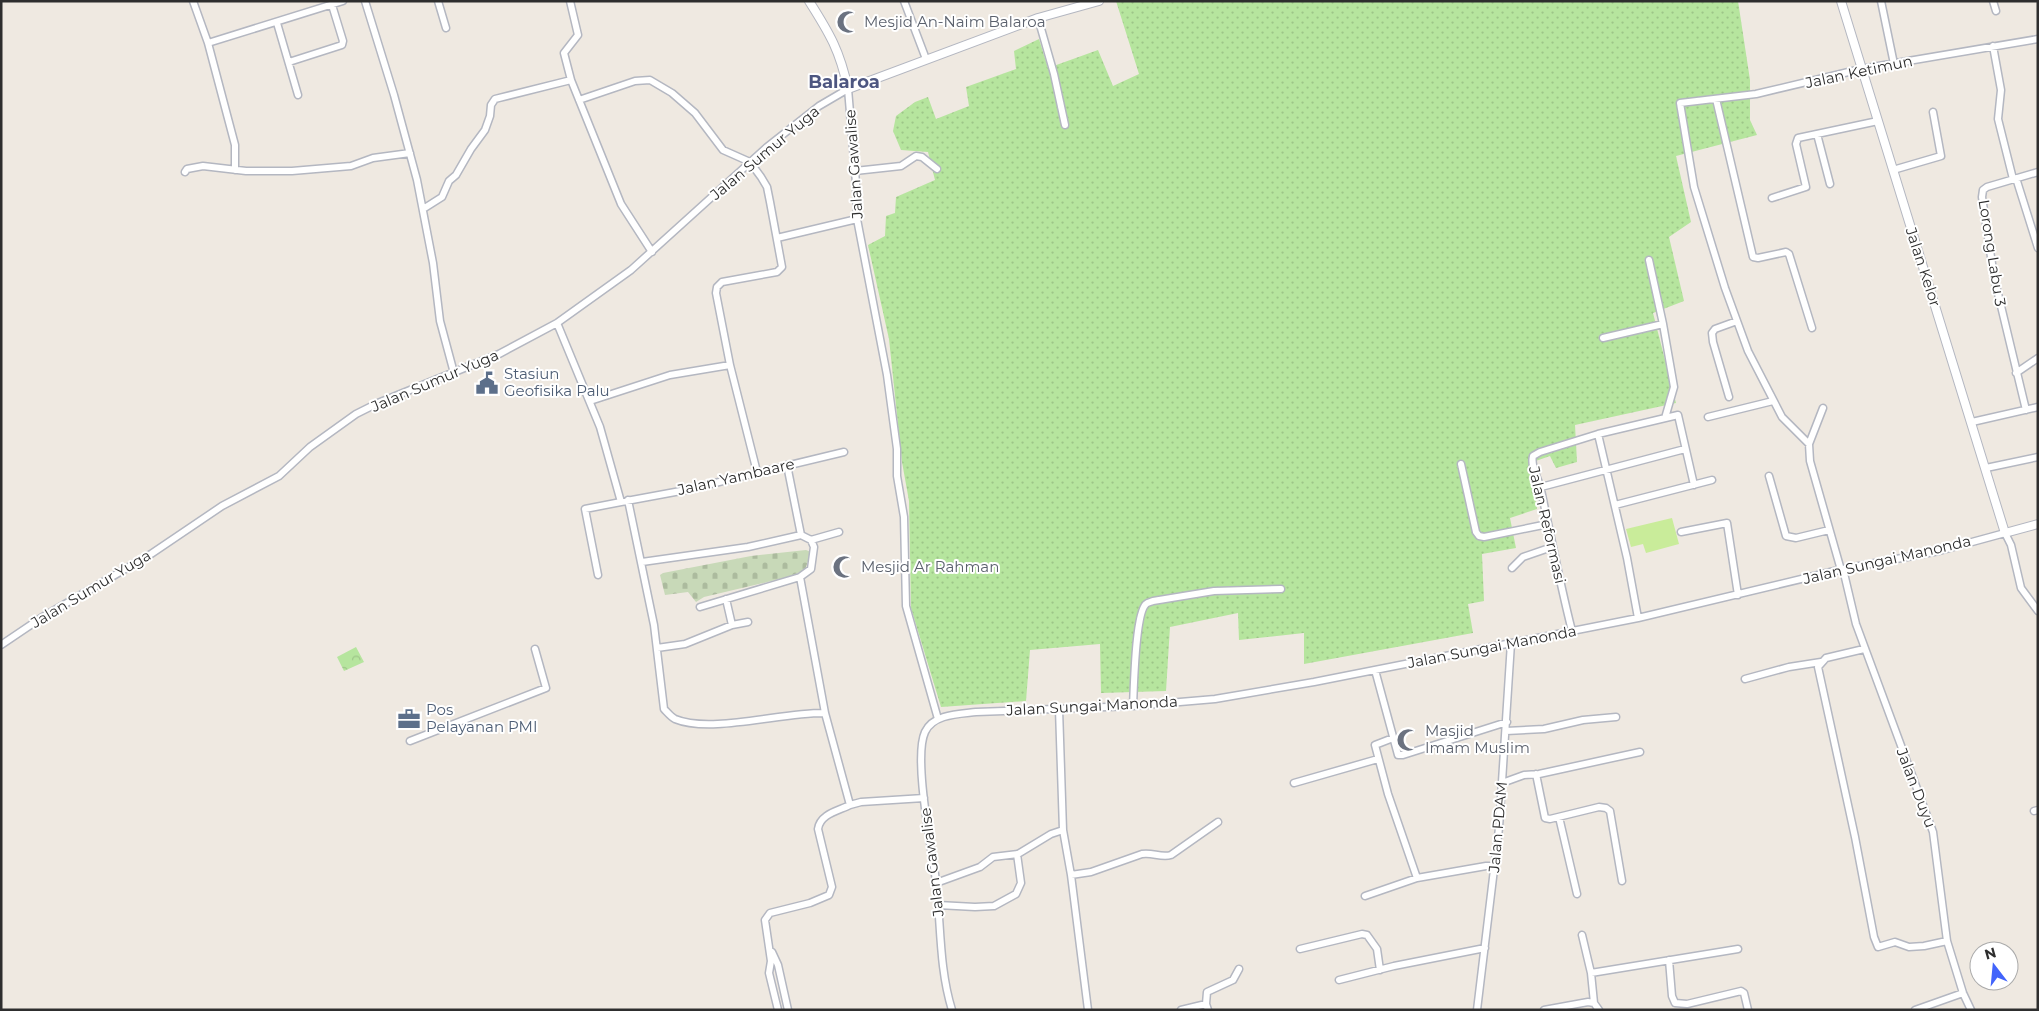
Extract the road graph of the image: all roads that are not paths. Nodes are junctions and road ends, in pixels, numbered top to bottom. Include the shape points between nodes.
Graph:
1 (193, 1) edge
2 (343, 1) edge
3 (366, 1) edge
4 (438, 1) edge
5 (570, 1) edge
6 (810, 1) edge
7 (904, 1) edge
8 (1098, 1) edge
9 (1841, 1) edge
10 (1880, 1) edge
11 (1994, 1) edge
12 (332, 5) junction
13 (1996, 10) dead end
14 (1038, 18) junction
15 (277, 23) junction
16 (446, 28) dead end
17 (2038, 39) edge
18 (208, 44) junction
19 (1993, 46) junction
20 (926, 59) junction
21 (289, 62) junction
22 (1894, 64) junction
23 (1861, 69) junction
24 (571, 80) junction
25 (848, 89) junction
26 (298, 95) dead end
27 (579, 100) junction
28 (1716, 100) junction
29 (1933, 112) dead end
30 (1878, 121) junction
31 (1065, 125) dead end
32 (1817, 134) junction
33 (410, 153) junction
34 (750, 162) junction
35 (938, 169) dead end
36 (235, 170) junction
37 (1893, 170) junction
38 (855, 171) junction
39 (186, 172) dead end
40 (2038, 172) edge
41 (2015, 178) junction
42 (1830, 184) dead end
43 (1772, 198) dead end
44 (423, 209) junction
45 (857, 219) junction
46 (777, 238) junction
47 (2038, 248) edge
48 (652, 252) junction
49 (1649, 260) dead end
50 (1737, 321) junction
51 (557, 323) junction
52 (1663, 324) junction
53 (1812, 328) dead end
54 (1603, 338) dead end
55 (2038, 358) edge
56 (730, 365) junction
57 (454, 372) junction
58 (2016, 373) junction
59 (1729, 397) dead end
60 (590, 401) junction
61 (1773, 401) junction
62 (2038, 407) edge
63 (1823, 408) dead end
64 (2026, 410) junction
65 (1708, 417) dead end
66 (1665, 418) junction
67 (1972, 422) junction
68 (1598, 434) junction
69 (1809, 444) junction
70 (1685, 449) junction
71 (844, 452) dead end
72 (2038, 458) edge
73 (1461, 464) dead end
74 (787, 465) junction
75 (1986, 468) junction
76 (1606, 469) junction
77 (756, 472) junction
78 (1769, 476) dead end
79 (1712, 480) dead end
80 (1694, 485) junction
81 (1541, 487) junction
82 (625, 501) junction
83 (1615, 505) junction
84 (1548, 524) junction
85 (2038, 524) edge
86 (1829, 530) junction
87 (839, 532) dead end
88 (1681, 532) dead end
89 (2005, 532) junction
90 (801, 535) junction
91 (811, 540) junction
92 (1552, 547) junction
93 (642, 562) junction
94 (1512, 568) dead end
95 (1842, 570) junction
96 (598, 575) dead end
97 (800, 577) junction
98 (1281, 588) dead end
99 (1738, 595) junction
100 (726, 599) junction
101 (700, 607) dead end
102 (2038, 611) edge
103 (1638, 618) junction
104 (748, 622) dead end
105 (732, 625) junction
106 (1572, 631) junction
107 (1511, 643) junction
108 (1, 645) edge
109 (657, 648) junction
110 (535, 649) dead end
111 (1864, 650) junction
112 (1821, 662) junction
113 (1375, 670) junction
114 (1744, 679) dead end
115 (1133, 706) junction
116 (1059, 709) junction
117 (825, 713) junction
118 (1616, 717) dead end
119 (938, 719) junction
120 (1507, 722) junction
121 (1506, 731) junction
122 (1393, 738) junction
123 (410, 741) dead end
124 (1640, 752) dead end
125 (1378, 759) junction
126 (1536, 774) junction
127 (1294, 783) dead end
128 (1502, 783) junction
129 (924, 798) junction
130 (850, 805) junction
131 (1559, 817) junction
132 (1218, 822) dead end
133 (1063, 830) junction
134 (1017, 854) junction
135 (1495, 866) junction
136 (1071, 875) junction
137 (1417, 878) junction
138 (1622, 881) dead end
139 (936, 884) junction
140 (1577, 894) dead end
141 (1365, 896) dead end
142 (938, 905) junction
143 (1582, 935) dead end
144 (1947, 941) junction
145 (770, 948) junction
146 (1485, 948) junction
147 (1738, 949) dead end
148 (1300, 950) dead end
149 (1669, 960) junction
150 (1238, 969) dead end
151 (1380, 970) junction
152 (1591, 973) junction
153 (1339, 980) dead end
154 (1962, 993) junction
155 (1594, 1003) junction
156 (1207, 1007) edge
157 (778, 1010) edge
158 (788, 1010) edge
159 (952, 1010) edge
160 (1088, 1010) edge
161 (1181, 1010) edge
162 (1476, 1010) edge
163 (1544, 1010) edge
164 (1599, 1010) edge
165 (1748, 1010) edge
166 (1915, 1010) edge
167 (1970, 1010) edge

1 - 18 street
2 - 12 street
3 - 33 street
4 - 16 street
5 - 24 street via 578,35 564,53
6 - 25 street, Jalan Gawalise via 835,43
7 - 20 street
8 - 14 street
9 - 23 street, Jalan Kelor
10 - 22 street
11 - 13 street
12 - 15 street
12 - 21 street via 343,41 341,46
14 - 20 street
14 - 31 street
15 - 18 street
15 - 21 street
17 - 19 street, Jalan Ketimun
18 - 36 street via 235,145
19 - 22 street, Jalan Ketimun
19 - 41 street via 2001,90 1998,119
20 - 25 street
21 - 26 street
22 - 23 street, Jalan Ketimun
23 - 28 street, Jalan Ketimun
23 - 30 street, Jalan Kelor
24 - 27 street
24 - 44 street via 495,99 485,130 449,181 442,198
25 - 34 street, Jalan Sumur Yuga via 819,106
25 - 38 street, Jalan Gawalise
27 - 34 street via 635,81 650,80 672,93 695,113 724,152
27 - 48 street via 620,204
28 - 50 street, Jalan Ketimun via 1680,103 1694,187
28 - 53 street via 1753,256 1789,254
29 - 37 street via 1941,156
30 - 32 street
30 - 37 street, Jalan Kelor
32 - 42 street
32 - 43 street via 1796,141 1806,187
33 - 36 street via 374,158 351,166 292,171
33 - 44 street
34 - 46 street via 767,187
34 - 48 street, Jalan Sumur Yuga
35 - 38 street via 916,156 901,166
36 - 39 street via 203,166 187,168
37 - 67 street, Jalan Kelor
38 - 45 street, Jalan Gawalise
40 - 41 street, Lorong Labu 3
41 - 47 street
41 - 58 street, Lorong Labu 3 via 1986,187 1982,197 1994,278
44 - 57 street via 440,321
45 - 46 street
45 - 119 street, Jalan Gawalise via 887,375 904,517 906,606
46 - 56 street via 782,268 779,271 722,282 717,287
48 - 51 street, Jalan Sumur Yuga
49 - 52 street
50 - 59 street via 1712,333
50 - 61 street
51 - 57 street, Jalan Sumur Yuga via 499,354
51 - 60 street
52 - 54 street
52 - 66 street via 1674,387
55 - 58 street
56 - 60 street via 670,375
56 - 77 street
57 - 108 street, Jalan Sumur Yuga via 356,414 310,447 279,476 238,496 151,554
58 - 64 street
60 - 82 street
61 - 65 street
61 - 69 street via 1788,424
62 - 64 street
63 - 69 street
64 - 67 street
66 - 68 street
66 - 70 street via 1678,416
67 - 75 street, Jalan Kelor
68 - 76 street
68 - 81 street, Jalan Reformasi via 1535,454 1532,462
69 - 86 street, Jalan Duyu via 1810,461
70 - 76 street
70 - 80 street
71 - 74 street, Jalan Yambaare
72 - 75 street
73 - 84 street via 1479,536
74 - 77 street, Jalan Yambaare
74 - 90 street
75 - 89 street, Jalan Kelor
76 - 81 street
76 - 83 street
77 - 82 street, Jalan Yambaare
78 - 86 street via 1786,536 1794,538
79 - 80 street
80 - 83 street
81 - 84 street, Jalan Reformasi
82 - 93 street
82 - 96 street, Jalan Yambaare via 585,509
83 - 103 street
84 - 92 street, Jalan Reformasi
85 - 89 street, Jalan Sungai Manonda
86 - 95 street, Jalan Duyu
87 - 91 street
88 - 99 street via 1727,523
89 - 95 street, Jalan Sungai Manonda via 1939,551
89 - 102 street via 2022,588
90 - 91 street
90 - 93 street via 748,548
91 - 97 street via 814,548 810,569
92 - 94 street via 1523,557
92 - 106 street, Jalan Reformasi
93 - 109 street
95 - 99 street, Jalan Sungai Manonda
95 - 111 street, Jalan Duyu
97 - 100 street
97 - 117 street
98 - 115 street via 1214,591 1146,604 1135,653
99 - 103 street, Jalan Sungai Manonda
100 - 101 street
100 - 105 street
103 - 106 street, Jalan Sungai Manonda
104 - 105 street
105 - 109 street via 685,644
106 - 107 street, Jalan Sungai Manonda
107 - 113 street, Jalan Sungai Manonda
107 - 120 street, Jalan PDAM
109 - 117 street via 664,709 674,719 701,724 805,712
110 - 123 street via 546,688
111 - 112 street via 1826,658
111 - 144 street, Jalan Duyu via 1933,832
112 - 114 street
112 - 144 street via 1819,677 1845,787 1876,946 1895,942 1909,947 1934,946
113 - 115 street, Jalan Sungai Manonda via 1215,699
113 - 122 street
115 - 116 street, Jalan Sungai Manonda
116 - 119 street, Jalan Sungai Manonda via 976,712
116 - 133 street
117 - 130 street
118 - 121 street via 1583,720 1544,730
119 - 129 street, Jalan Gawalise via 924,733
120 - 121 street, Jalan PDAM
120 - 122 street via 1402,756 1398,755
121 - 128 street, Jalan PDAM
122 - 125 street via 1376,744
124 - 126 street
125 - 127 street
125 - 137 street
126 - 128 street
126 - 131 street via 1545,818
128 - 135 street, Jalan PDAM
129 - 130 street
129 - 139 street, Jalan Gawalise
130 - 145 street via 819,822 832,888 829,895 770,913 765,920
131 - 138 street via 1599,807 1610,811
131 - 140 street
132 - 136 street via 1171,855 1146,853 1091,872
133 - 134 street
133 - 136 street
134 - 139 street via 993,857 980,867
134 - 142 street via 1020,883 1016,894 994,906
135 - 137 street
135 - 146 street, Jalan PDAM
136 - 160 street
137 - 141 street
139 - 142 street, Jalan Gawalise
142 - 159 street, Jalan Gawalise
143 - 152 street
144 - 154 street, Jalan Duyu
145 - 157 street via 769,973
145 - 158 street via 778,965
146 - 151 street
146 - 162 street, Jalan PDAM
147 - 149 street
148 - 151 street via 1367,935 1378,949
149 - 152 street
149 - 165 street via 1675,1003 1688,1004 1741,991
150 - 156 street via 1233,980 1207,992
151 - 153 street
152 - 155 street
154 - 166 street
154 - 167 street, Jalan Duyu
155 - 163 street
155 - 164 street
156 - 161 street

